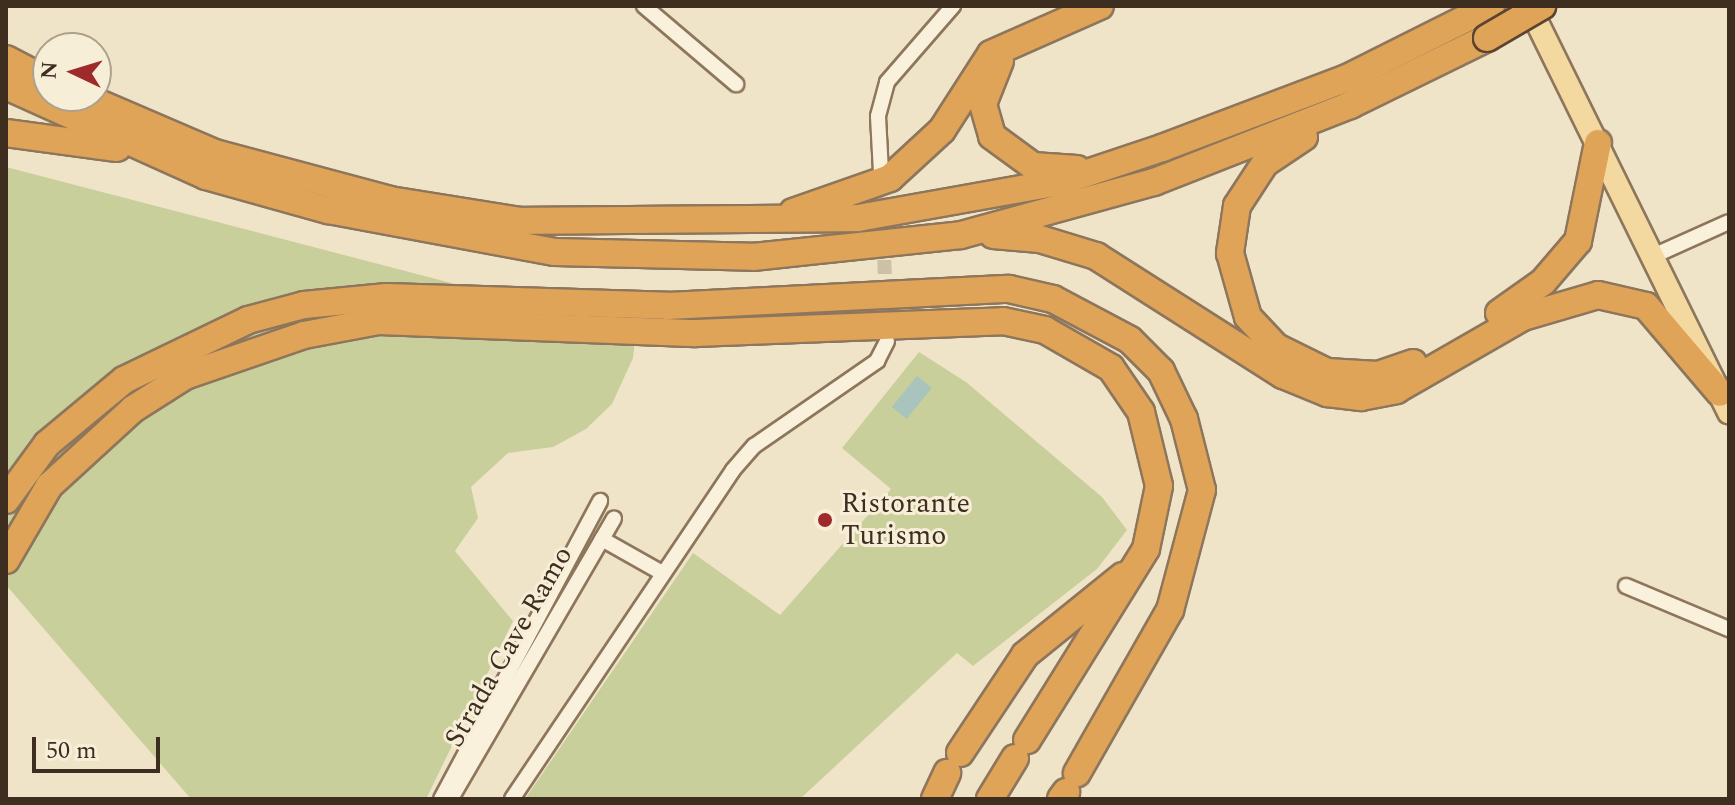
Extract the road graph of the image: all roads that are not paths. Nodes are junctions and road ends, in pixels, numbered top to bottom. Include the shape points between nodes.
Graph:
1 (644, 6) edge
2 (953, 6) edge
3 (1100, 6) edge
4 (1491, 6) edge
5 (1529, 6) edge
6 (1542, 6) edge
7 (1025, 36) junction
8 (6, 59) edge
9 (32, 73) edge
10 (1379, 82) junction
11 (736, 84) dead end
12 (6, 86) edge
13 (112, 109) edge
14 (6, 133) edge
15 (1598, 143) junction
16 (155, 154) junction
17 (1098, 169) junction
18 (881, 172) tunnel mouth
19 (759, 222) junction
20 (1729, 222) edge
21 (961, 235) junction
22 (1651, 257) junction
23 (887, 341) tunnel mouth
24 (1694, 344) joint
25 (1726, 395) edge
26 (6, 500) edge
27 (600, 501) dead end
28 (614, 518) dead end
29 (602, 539) junction
30 (6, 560) edge
31 (1134, 567) junction
32 (662, 573) junction
33 (1626, 586) dead end
34 (1729, 629) edge
35 (1068, 788) edge
36 (441, 799) edge
37 (451, 799) edge
38 (512, 799) edge
39 (935, 799) edge
40 (990, 799) edge

1 - 11 street
2 - 18 street via 887,82 878,116
3 - 7 highway
4 - 10 highway
5 - 15 main road
6 - 10 highway, bridge
7 - 17 highway via 986,88 992,136 1033,166
7 - 19 highway via 991,54 942,130 890,178
8 - 9 highway
10 - 15 highway via 1265,163 1237,206 1231,233 1232,271 1248,317 1287,355 1327,372 1393,373 1526,297 1578,241
10 - 17 highway via 1271,110
10 - 21 highway via 1154,182
12 - 16 highway
13 - 19 highway via 215,153 390,200 519,221
14 - 16 highway
15 - 22 main road
16 - 21 highway via 328,210 555,252 753,257
17 - 19 highway via 960,204
20 - 22 street
21 - 25 highway via 1040,239 1096,256 1283,375 1327,393 1361,397 1396,390 1523,317 1598,295 1646,306
22 - 24 main road
23 - 32 street via 877,361 754,446
24 - 25 highway
26 - 35 highway via 47,444 124,380 248,320 304,305 387,297 668,306 1009,289 1053,299 1130,340 1161,371 1188,429 1202,490 1170,610
27 - 36 street, Strada Cave Ramo
28 - 29 street
29 - 32 street, Strada Cave Ramo
29 - 37 street, Strada Cave Ramo
30 - 31 highway via 49,486 133,409 185,376 304,335 379,321 696,333 961,318 1045,330 1096,356 1127,388 1153,443 1159,486 1153,529
31 - 39 highway via 1025,655
31 - 40 highway
32 - 38 street
33 - 34 street

